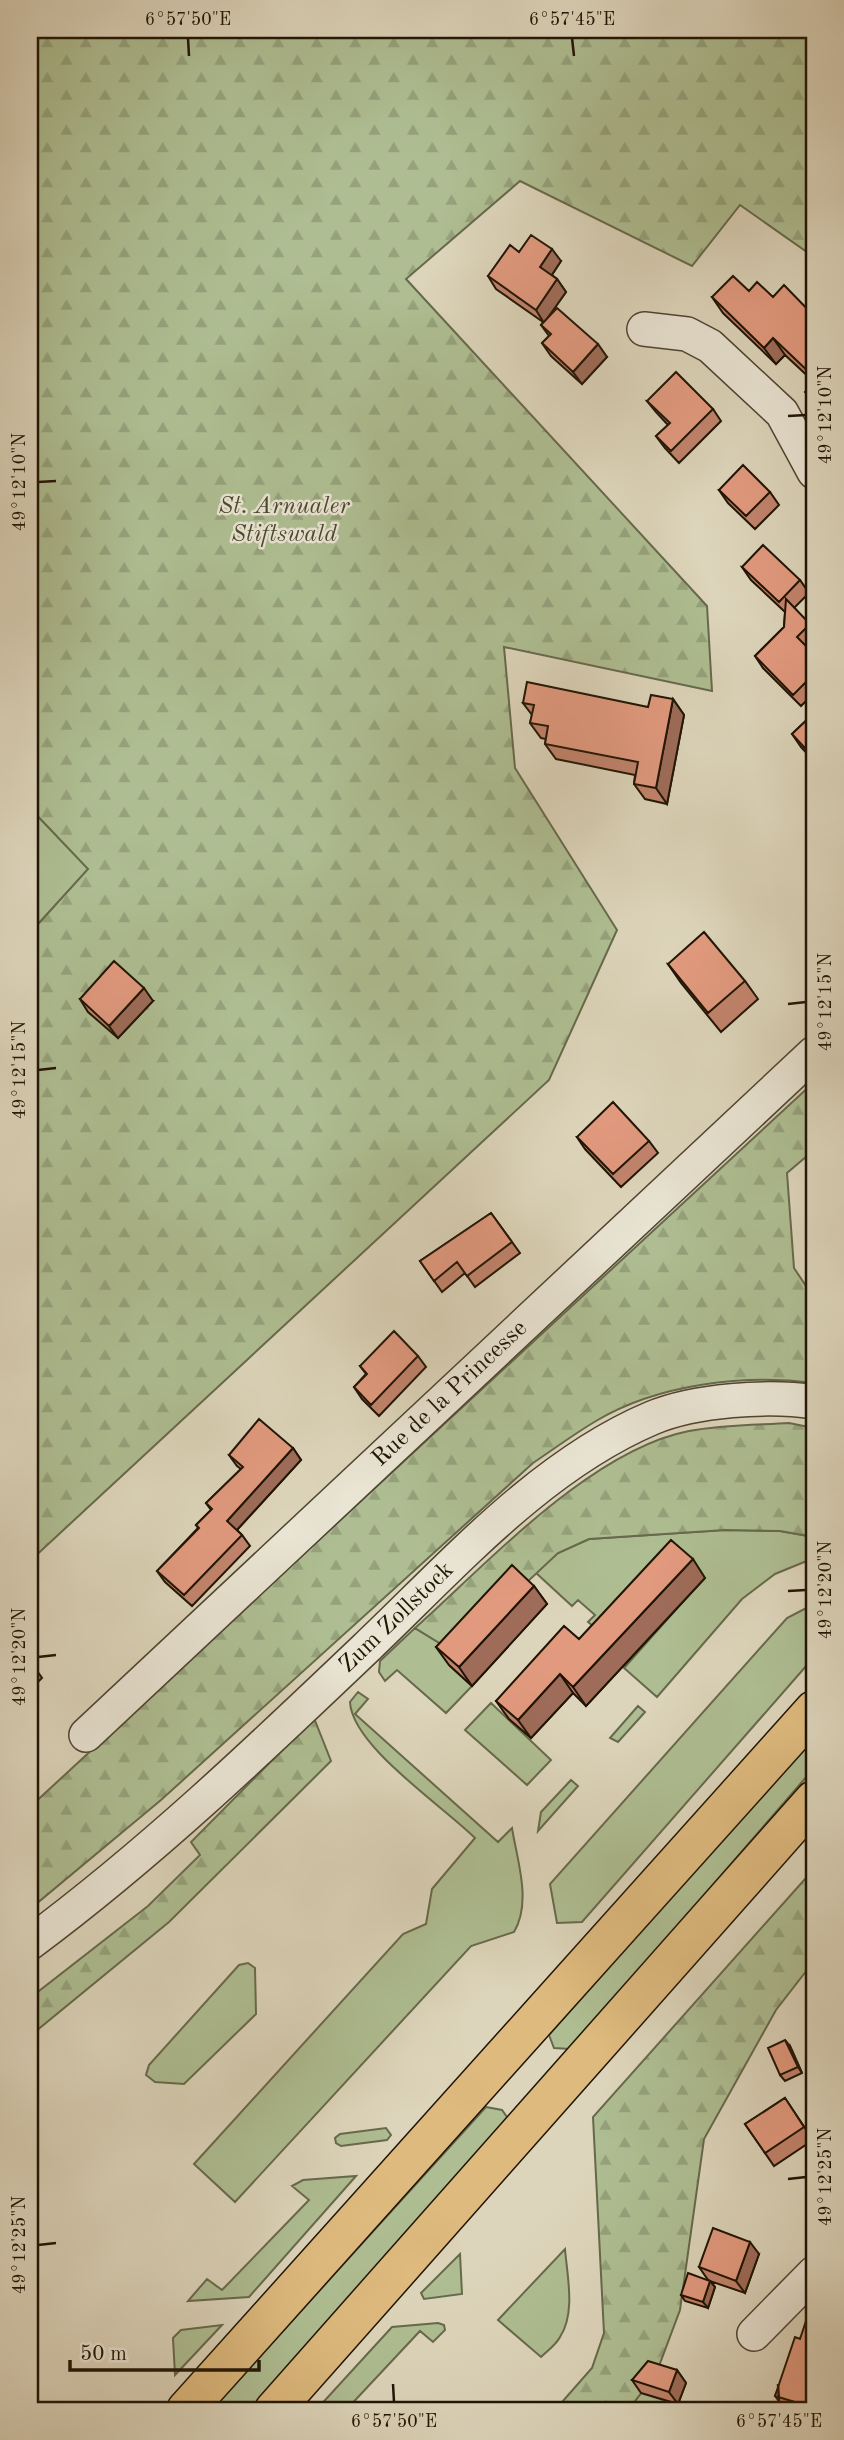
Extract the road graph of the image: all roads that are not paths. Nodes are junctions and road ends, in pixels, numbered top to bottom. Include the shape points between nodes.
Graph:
1 (644, 329) dead end
2 (814, 472) edge
3 (814, 1054) edge
4 (814, 1402) edge
5 (814, 1710) edge
6 (86, 1735) dead end
7 (814, 1800) edge
8 (30, 1943) edge
9 (814, 2273) edge
10 (754, 2334) dead end
11 (186, 2410) edge
12 (274, 2410) edge

1 - 2 street via 687,334 710,345 782,413
3 - 6 street, Rue de la Princesse
4 - 8 street, Zum Zollstock via 768,1399 654,1417 605,1442 547,1482 186,1813
5 - 11 highway
7 - 12 highway
9 - 10 street

